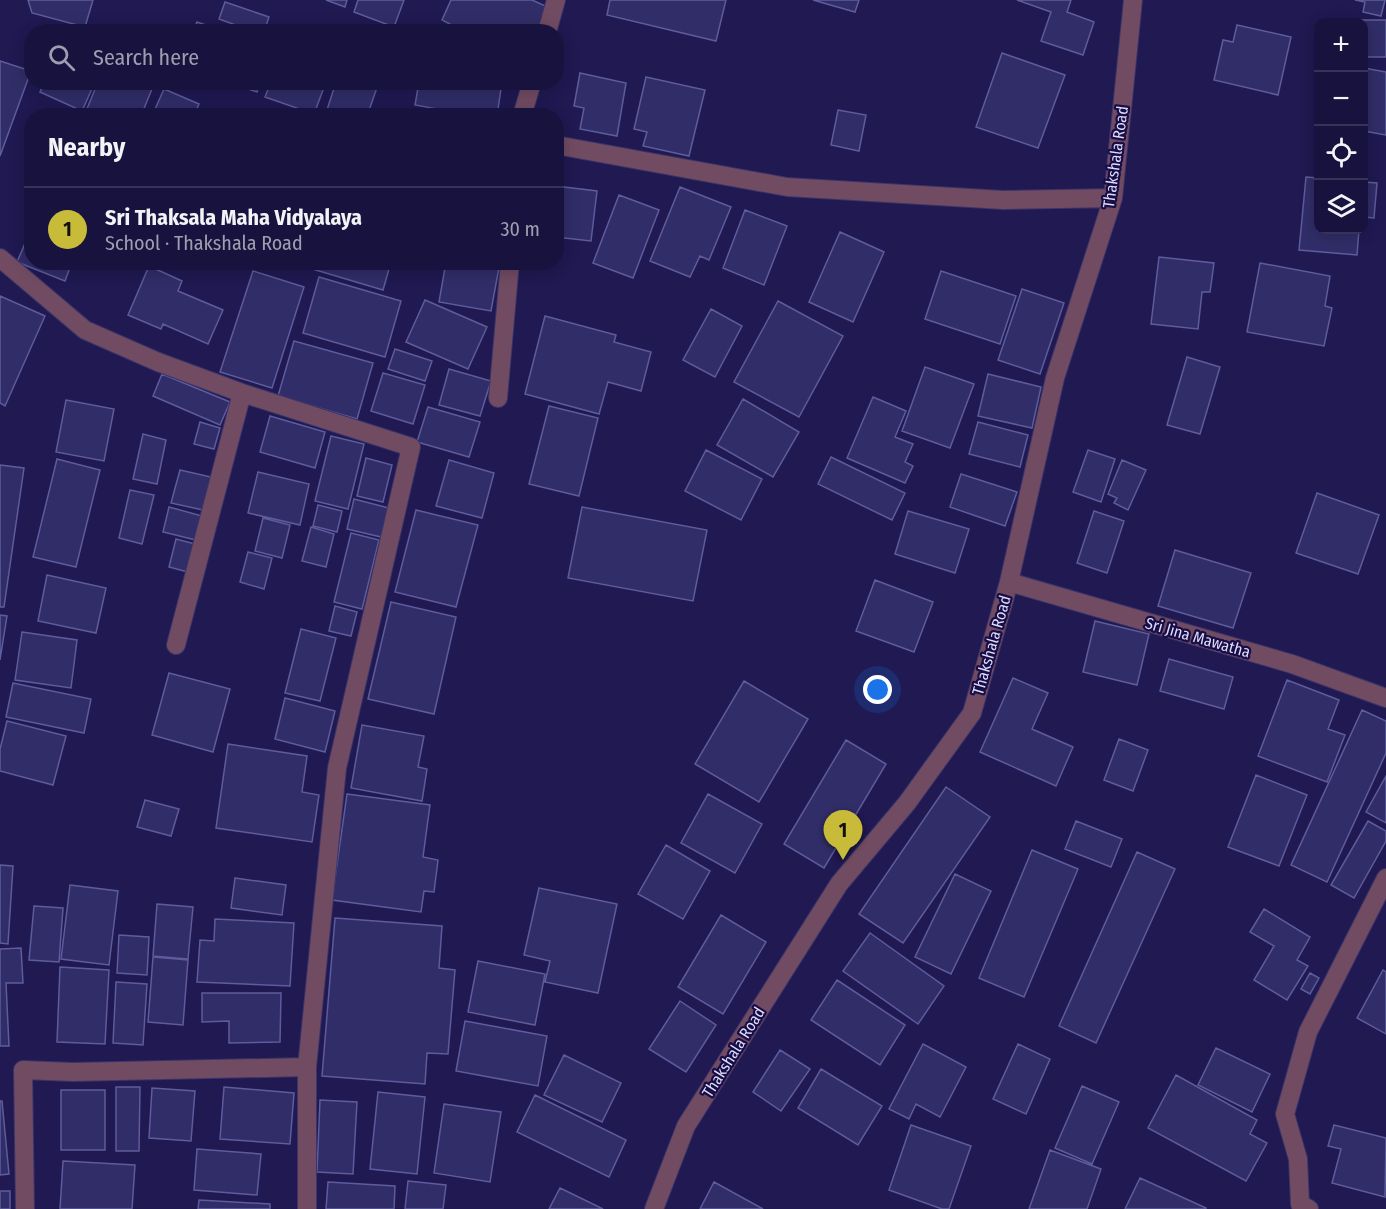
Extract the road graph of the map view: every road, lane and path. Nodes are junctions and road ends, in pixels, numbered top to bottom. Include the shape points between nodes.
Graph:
1 (556, 0) edge
2 (1133, 0) edge
3 (549, 24) edge
4 (530, 90) edge
5 (524, 108) edge
6 (564, 146) edge
7 (1113, 198) junction
8 (0, 258) edge
9 (509, 270) edge
10 (242, 393) junction
11 (498, 398) dead end
12 (1009, 582) junction
13 (176, 645) dead end
14 (1386, 698) edge
15 (1386, 878) edge
16 (307, 1067) junction
17 (1302, 1207) edge
18 (25, 1209) edge
19 (307, 1209) edge
20 (654, 1209) edge

1 - 3 street
2 - 7 street, Thakshala Road
4 - 5 street
6 - 7 street via 787,187 1003,200
7 - 12 street, Thakshala Road via 1055,378
8 - 10 street via 85,330
9 - 11 street
10 - 13 street
10 - 16 street via 411,447 337,768
12 - 14 street, Sri Jina Mawatha via 1292,664
12 - 20 street, Thakshala Road via 972,713 907,802 839,884 686,1126
15 - 17 street via 1308,1032 1285,1114 1298,1159
16 - 18 street via 22,1070
16 - 19 street

